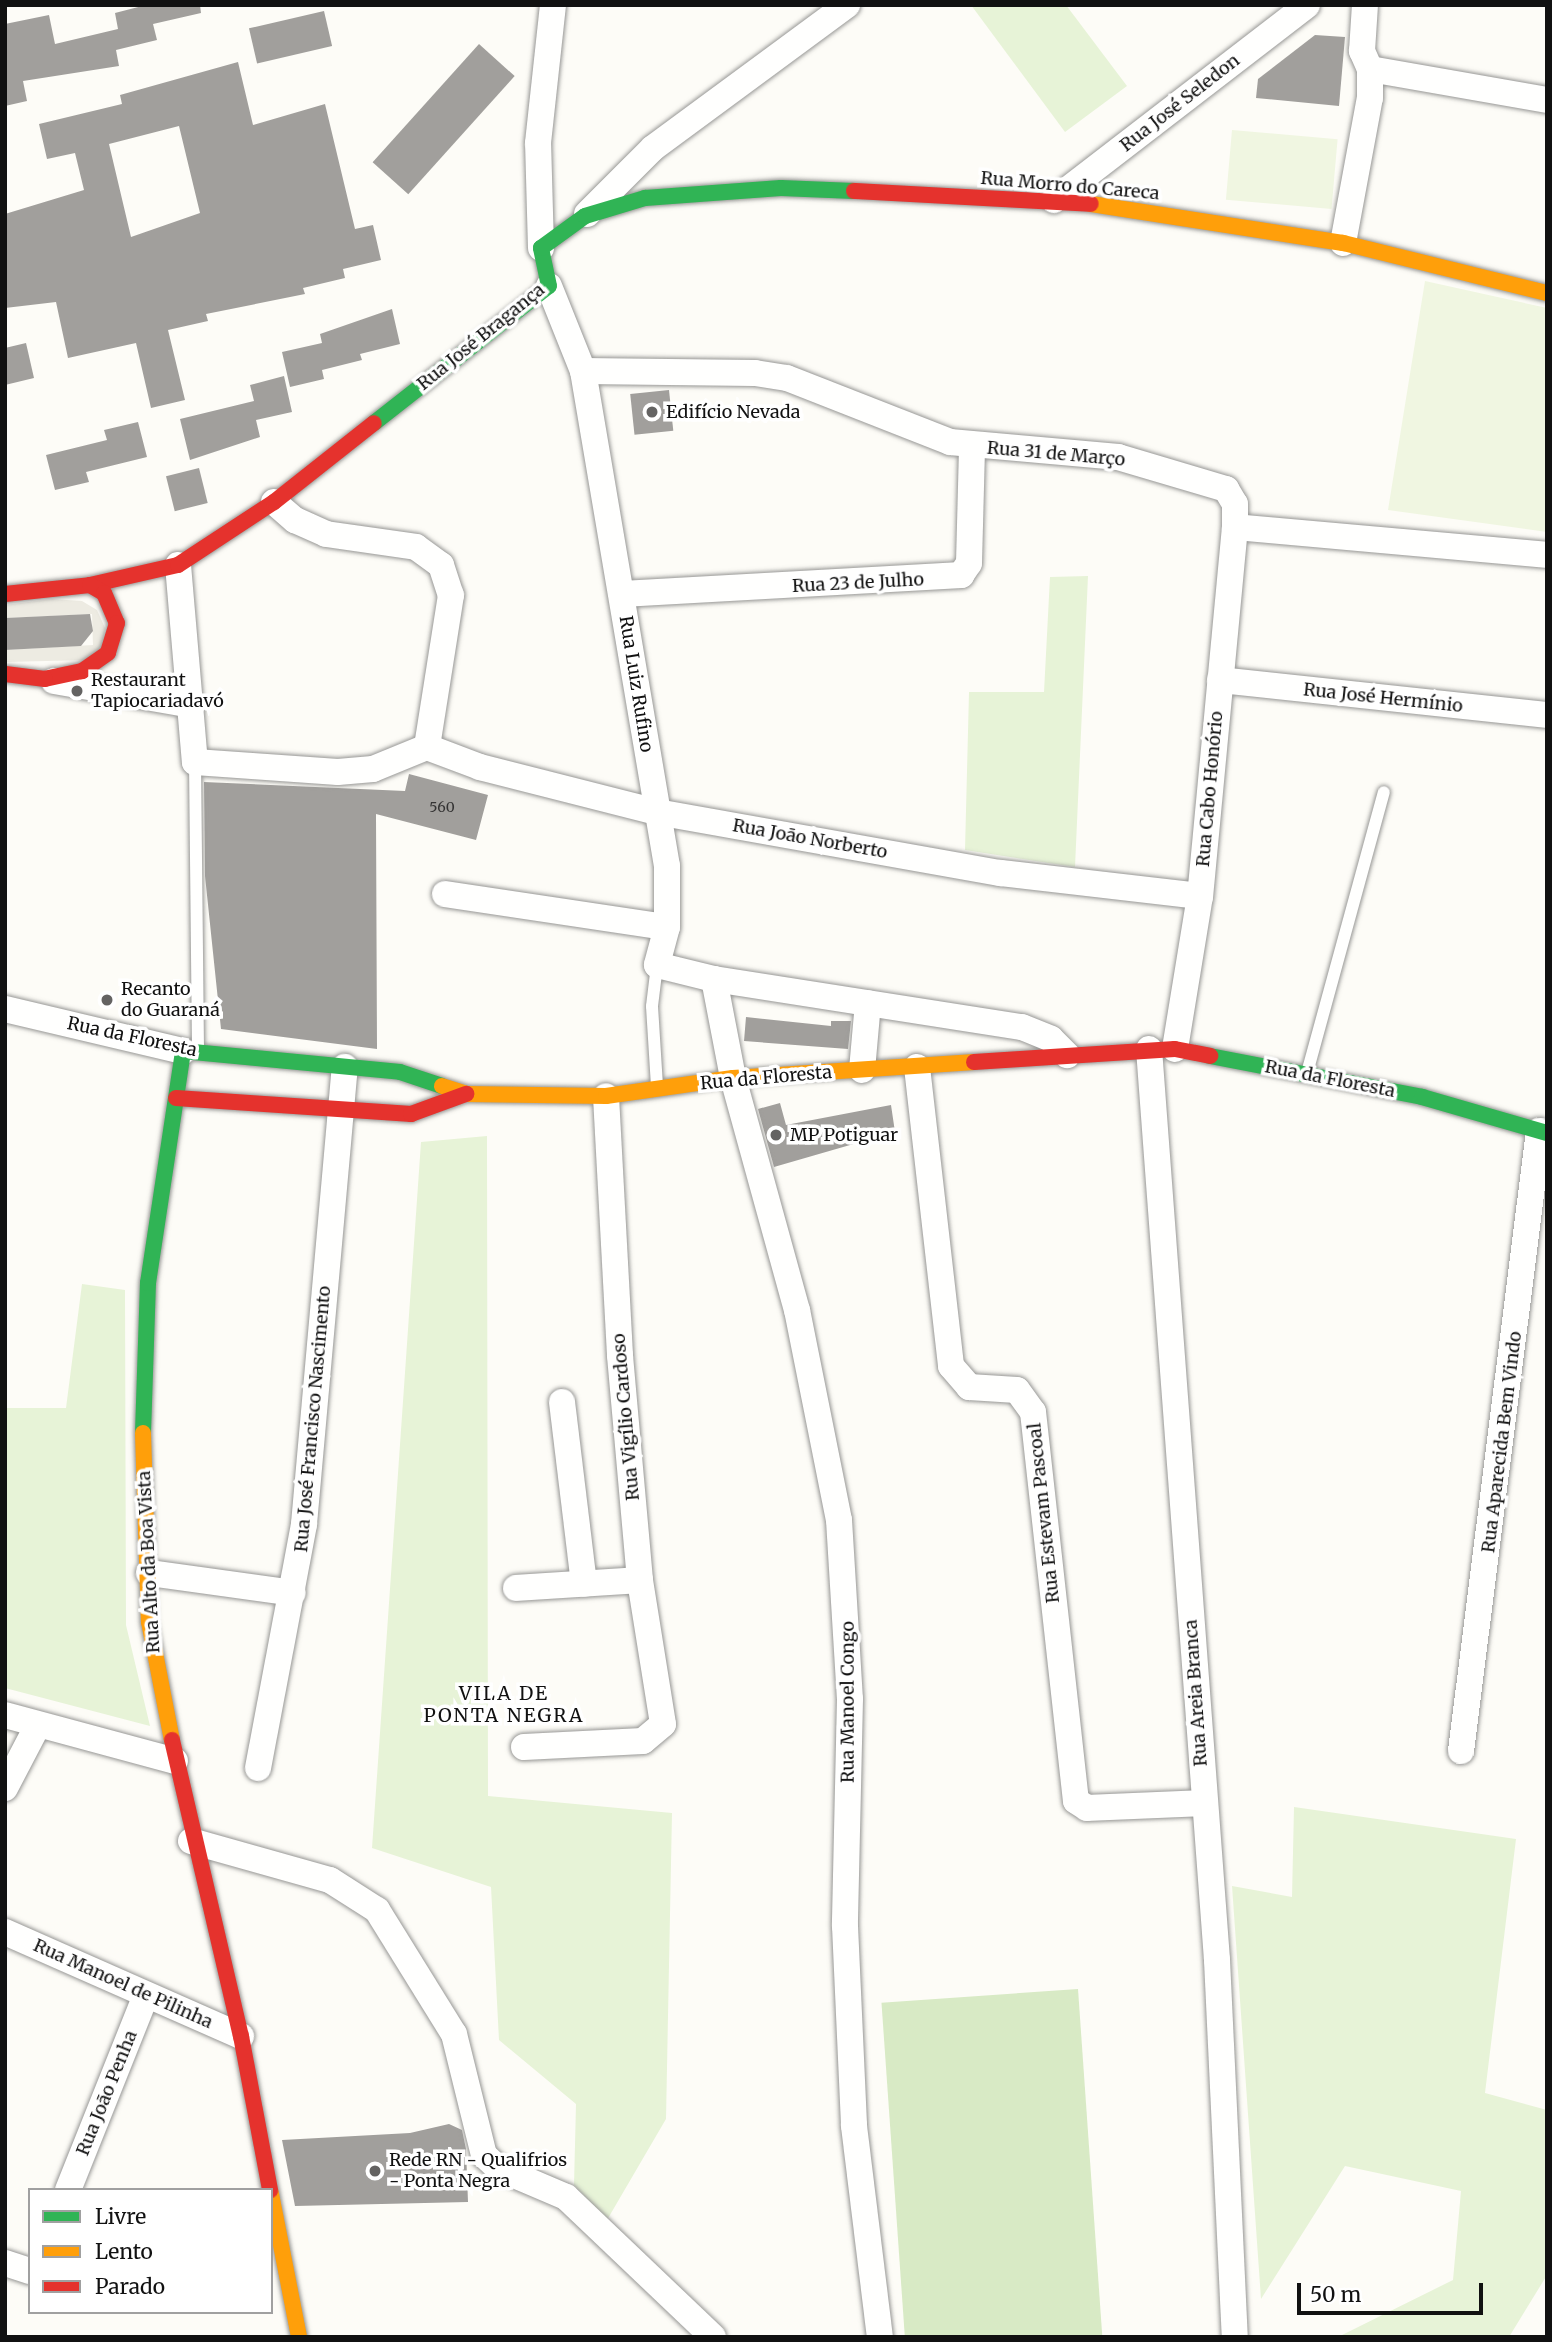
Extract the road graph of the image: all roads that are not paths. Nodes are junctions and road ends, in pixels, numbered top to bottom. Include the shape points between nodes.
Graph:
1 (553, 5) edge
2 (847, 5) edge
3 (1307, 5) edge
4 (1365, 5) edge
5 (1370, 69) junction
6 (1547, 100) edge
7 (1054, 200) junction
8 (585, 216) junction
9 (1343, 243) junction
10 (541, 248) junction
11 (549, 286) junction
12 (1547, 293) edge
13 (583, 371) junction
14 (972, 446) junction
15 (274, 502) junction
16 (1235, 527) junction
17 (1547, 555) edge
18 (178, 565) junction
19 (90, 585) junction
20 (5, 594) edge
21 (622, 594) junction
22 (5, 674) edge
23 (45, 679) junction
24 (1220, 680) junction
25 (192, 705) junction
26 (1547, 715) edge
27 (427, 747) junction
28 (195, 762) junction
29 (1384, 792) dead end
30 (657, 812) junction
31 (445, 894) dead end
32 (1200, 897) junction
33 (667, 927) junction
34 (657, 965) junction
35 (714, 979) junction
36 (868, 1003) junction
37 (6, 1013) edge
38 (1149, 1049) junction
39 (1175, 1049) junction
40 (190, 1051) junction
41 (1067, 1055) junction
42 (345, 1067) junction
43 (917, 1067) junction
44 (862, 1070) junction
45 (1307, 1073) junction
46 (733, 1079) junction
47 (657, 1089) junction
48 (466, 1094) junction
49 (606, 1096) junction
50 (176, 1098) junction
51 (338, 1113) junction
52 (1543, 1132) edge
53 (562, 1402) dead end
54 (149, 1573) junction
55 (640, 1580) junction
56 (584, 1584) junction
57 (516, 1588) dead end
58 (293, 1593) junction
59 (5, 1715) edge
60 (38, 1725) junction
61 (524, 1747) dead end
62 (1461, 1751) dead end
63 (175, 1762) junction
64 (258, 1768) dead end
65 (5, 1788) edge
66 (1204, 1803) junction
67 (191, 1841) junction
68 (5, 1932) edge
69 (145, 1997) junction
70 (241, 2036) junction
71 (69, 2188) edge
72 (270, 2188) edge
73 (273, 2214) edge
74 (5, 2263) edge
75 (28, 2270) edge
76 (281, 2300) edge
77 (299, 2337) edge
78 (713, 2337) edge
79 (880, 2337) edge
80 (1235, 2337) edge

1 - 10 street via 538,143
2 - 8 street via 653,148
3 - 7 street, Rua José Seledon
4 - 5 street via 1362,51
5 - 6 street
5 - 9 street via 1367,125
7 - 8 street, Rua Morro do Careca via 711,189 645,198
7 - 9 street, Rua Morro do Careca via 1214,219
8 - 10 street
9 - 12 street, Rua Morro do Careca
10 - 11 street, Rua José Bragança
11 - 13 street, Rua Luiz Rufino
11 - 15 street, Rua José Bragança
13 - 14 street, Rua 31 de Março via 755,373 787,378
13 - 21 street, Rua Luiz Rufino
14 - 16 street, Rua 31 de Março via 1093,454 1177,471 1226,489 1235,503
14 - 21 street, Rua 23 de Julho via 969,563 961,575
15 - 18 street, Rua José Bragança
15 - 27 street via 295,520 326,534 416,547 441,565 451,595
16 - 17 street
16 - 24 street, Rua Cabo Honório
18 - 19 street, Rua José Bragança
18 - 25 street
19 - 20 street, Rua José Bragança
19 - 23 street via 112,605 116,640 90,667
21 - 30 street, Rua Luiz Rufino
22 - 23 street
23 - 25 street
24 - 26 street, Rua José Hermínio
24 - 32 street, Rua Cabo Honório
25 - 28 street
27 - 28 street via 373,769 338,772
27 - 30 street, Rua João Norberto via 480,767
28 - 40 lane
29 - 45 lane
30 - 32 street, Rua João Norberto via 1001,873
30 - 33 street, Rua Luiz Rufino via 667,866
31 - 33 street
32 - 39 street, Rua Cabo Honório
33 - 34 street, Rua Luiz Rufino
34 - 35 street
34 - 47 lane, Rua Luiz Rufino via 652,1006
35 - 36 street
35 - 46 street, Rua Manoel Congo
36 - 41 street via 1036,1030
36 - 44 street
37 - 40 street, Rua da Floresta
38 - 39 street, Rua da Floresta
38 - 41 street, Rua da Floresta
38 - 66 street, Rua Areia Branca
39 - 45 street, Rua da Floresta
40 - 42 street, Rua da Floresta
40 - 50 street, Rua Alto da Boa Vista
41 - 43 street, Rua da Floresta
42 - 48 street, Rua da Floresta via 420,1075
42 - 51 street, Rua José Francisco Nascimento
43 - 44 street, Rua da Floresta
43 - 66 street, Rua Estevam Pascoal via 951,1366 969,1387 1017,1390 1033,1412 1073,1793 1080,1806
44 - 46 street, Rua da Floresta
45 - 52 street, Rua da Floresta via 1422,1097
46 - 47 street, Rua da Floresta
46 - 79 street, Rua Manoel Congo via 797,1310 839,1520 850,1699 845,1926 853,2100
47 - 49 street, Rua da Floresta
48 - 49 street, Rua da Floresta
48 - 51 street, Rua da Floresta via 411,1114
49 - 55 street, Rua Vigílio Cardoso via 620,1355
50 - 51 street, Rua da Floresta
50 - 54 street, Rua Alto da Boa Vista via 148,1283 142,1447
51 - 58 street, Rua José Francisco Nascimento via 315,1430
52 - 62 street, Rua Aparecida Bem Vindo
53 - 56 street
54 - 58 street
54 - 63 street, Rua Alto da Boa Vista via 149,1622
55 - 56 street
55 - 61 street, Rua Vigílio Cardoso via 664,1712 657,1734 643,1741
56 - 57 street
58 - 64 street, Rua José Francisco Nascimento
59 - 60 street
60 - 63 street
60 - 65 street
63 - 67 street, Rua Alto da Boa Vista
66 - 80 street, Rua Areia Branca
67 - 70 street, Rua Alto da Boa Vista
67 - 78 street via 330,1880 377,1910 454,2034 484,2155 498,2168 565,2197
68 - 69 street, Rua Manoel de Pilinha
69 - 70 street, Rua Manoel de Pilinha
69 - 71 street, Rua João Penha
70 - 72 street, Rua Alto da Boa Vista
73 - 76 street, Rua Alto da Boa Vista
74 - 75 street
76 - 77 street, Rua Alto da Boa Vista

